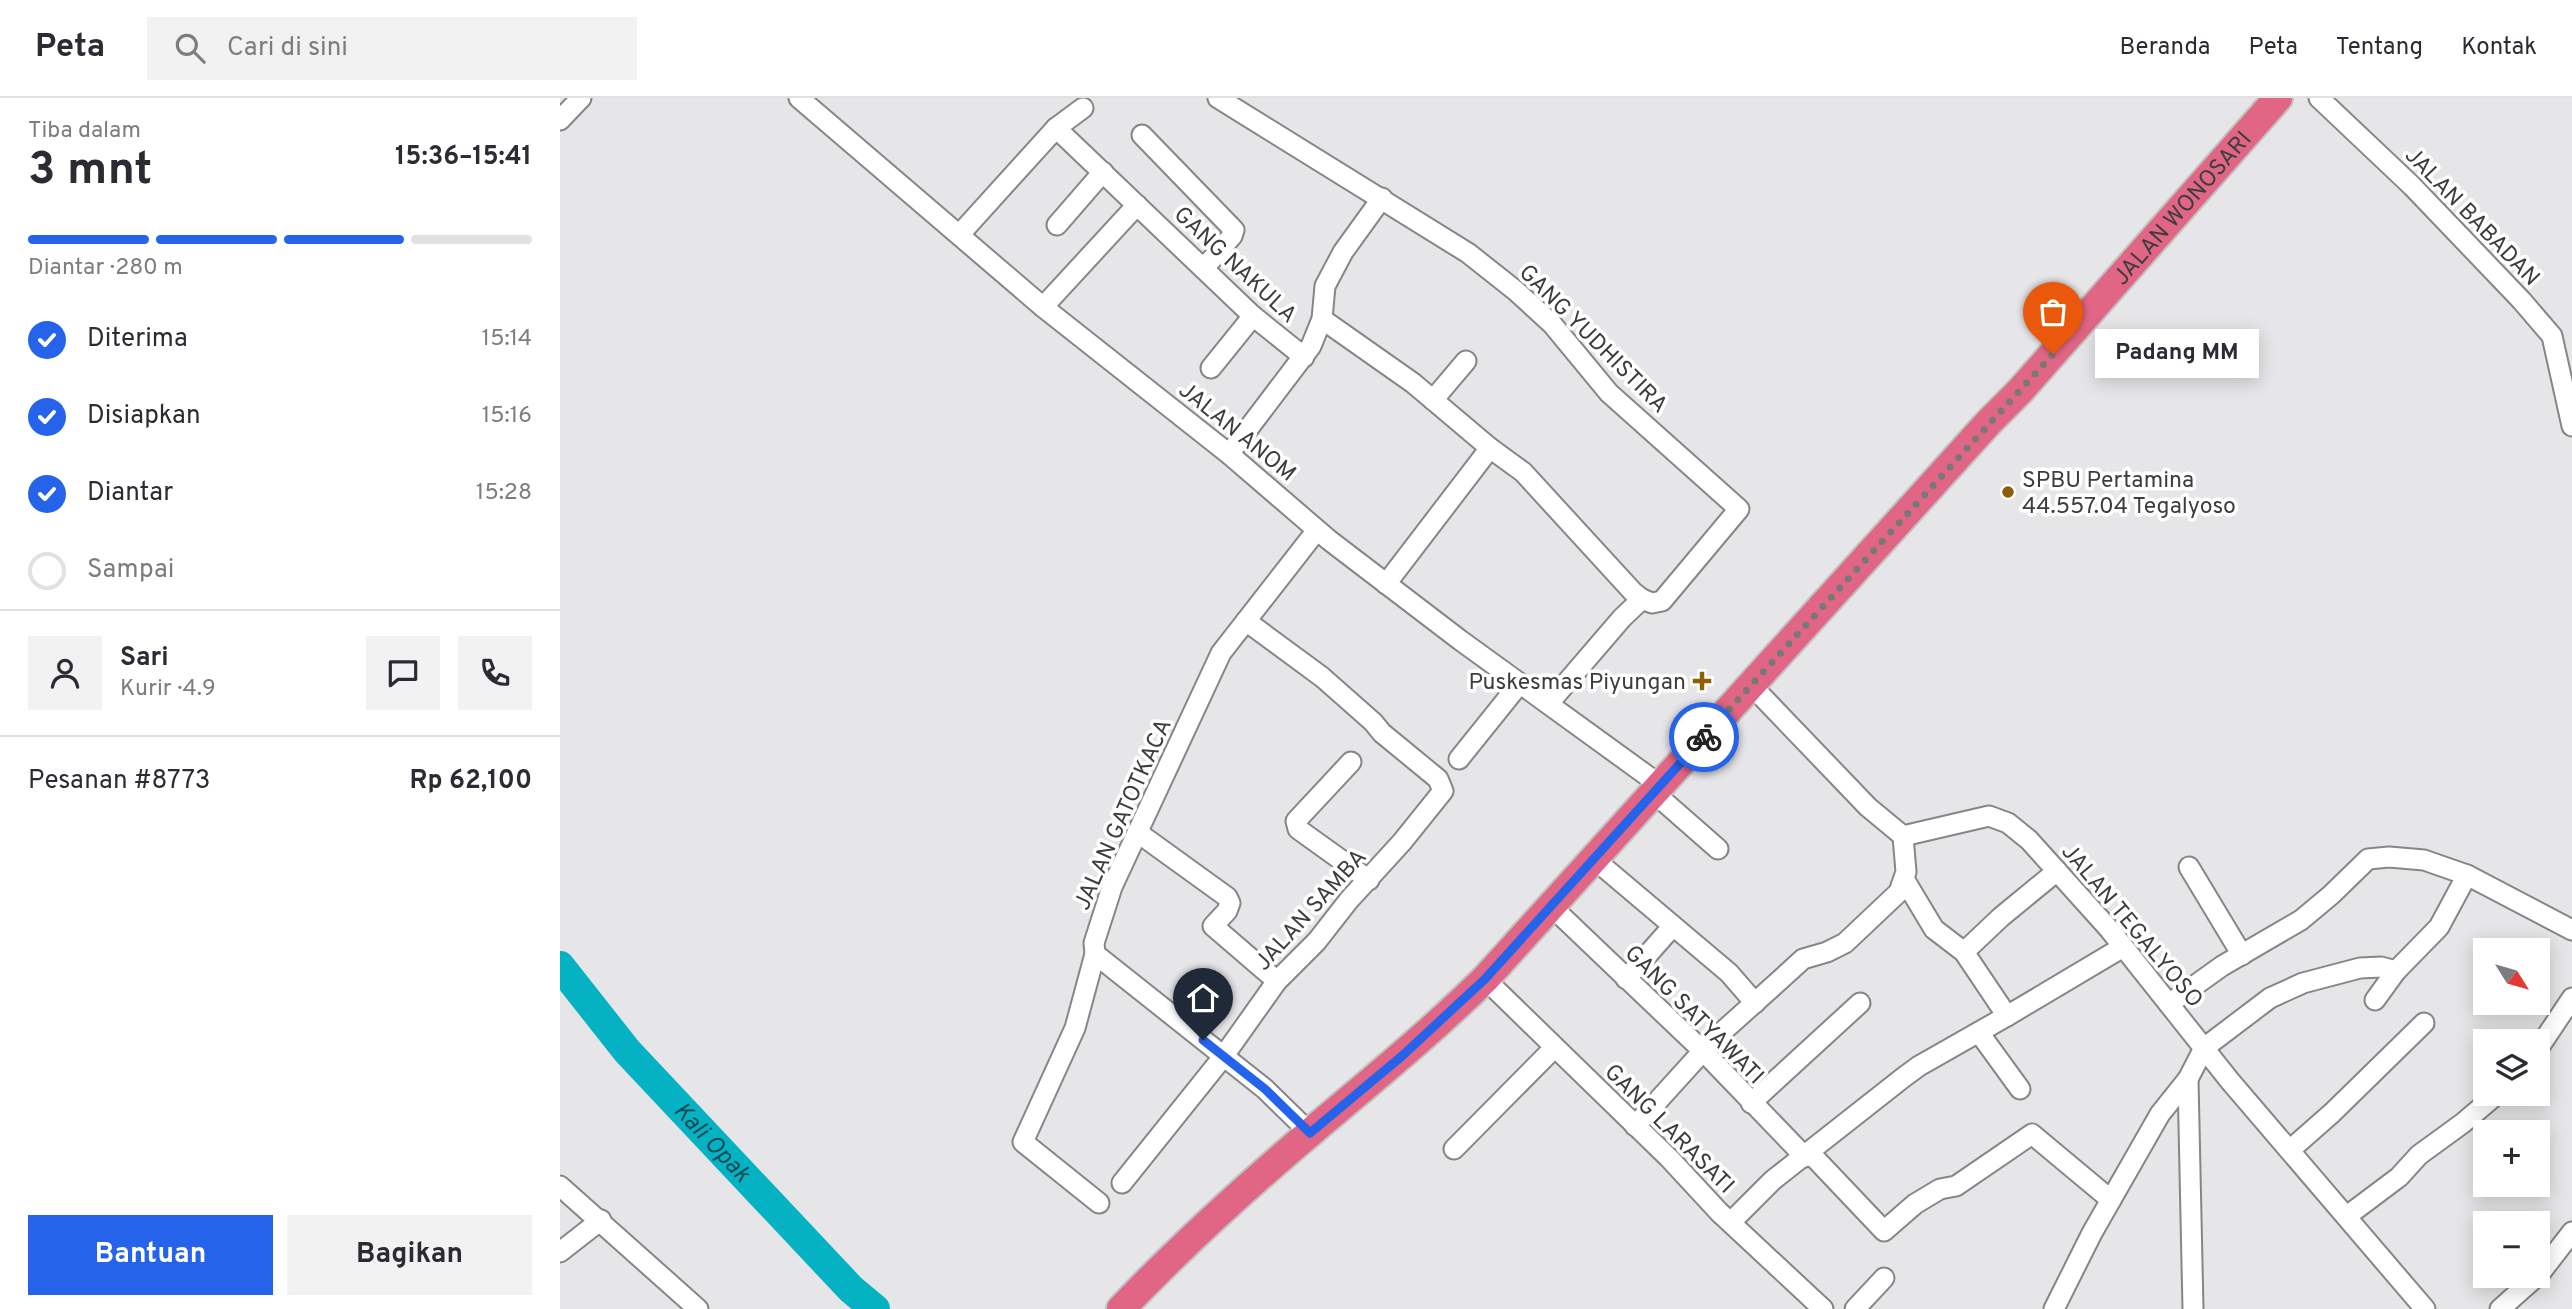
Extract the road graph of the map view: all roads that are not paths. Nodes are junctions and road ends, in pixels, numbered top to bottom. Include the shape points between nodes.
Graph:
1 (581, 98) edge
2 (1218, 98) edge
3 (2278, 98) edge
4 (2319, 98) edge
5 (803, 99) edge
6 (1083, 108) dead end
7 (560, 120) edge
8 (1056, 128) junction
9 (1142, 135) dead end
10 (1103, 172) junction
11 (1382, 198) junction
12 (1137, 205) junction
13 (1058, 225) dead end
14 (960, 234) junction
15 (1204, 268) junction
16 (1043, 307) junction
17 (1253, 316) junction
18 (1322, 319) junction
19 (1304, 357) junction
20 (1466, 361) dead end
21 (1211, 368) dead end
22 (1433, 400) junction
23 (2572, 426) edge
24 (1490, 448) junction
25 (1229, 454) junction
26 (1317, 530) junction
27 (1386, 584) junction
28 (1642, 599) junction
29 (1246, 621) junction
30 (1520, 683) junction
31 (1751, 685) junction
32 (1549, 703) junction
33 (1459, 759) dead end
34 (1351, 762) dead end
35 (1656, 788) junction
36 (1137, 832) junction
37 (1903, 836) junction
38 (1718, 849) dead end
39 (1594, 859) junction
40 (2189, 867) dead end
41 (2057, 871) junction
42 (2467, 875) junction
43 (1904, 879) junction
44 (1368, 880) junction
45 (1551, 906) junction
46 (1672, 926) junction
47 (2572, 930) edge
48 (2123, 947) junction
49 (1964, 952) junction
50 (1095, 954) junction
51 (2242, 955) junction
52 (2396, 971) junction
53 (1485, 979) junction
54 (1626, 979) junction
55 (1277, 981) junction
56 (2572, 998) edge
57 (2375, 1000) dead end
58 (1755, 1003) junction
59 (1860, 1003) dead end
60 (2169, 1004) junction
61 (2007, 1016) junction
62 (2424, 1023) dead end
63 (2550, 1031) edge
64 (1979, 1034) junction
65 (1554, 1048) junction
66 (2204, 1048) junction
67 (1704, 1052) junction
68 (1223, 1057) junction
69 (2183, 1085) junction
70 (2020, 1088) dead end
71 (1751, 1102) junction
72 (2483, 1106) edge
73 (1634, 1126) junction
74 (1310, 1133) junction
75 (1454, 1149) dead end
76 (2291, 1149) junction
77 (1807, 1155) junction
78 (1122, 1183) dead end
79 (560, 1186) edge
80 (2110, 1200) junction
81 (1099, 1203) dead end
82 (2347, 1216) junction
83 (601, 1220) junction
84 (1731, 1222) junction
85 (2572, 1231) edge
86 (560, 1252) edge
87 (2550, 1259) edge
88 (1884, 1278) dead end
89 (2524, 1288) edge
90 (698, 1309) edge
91 (1121, 1309) edge
92 (1823, 1309) edge
93 (1855, 1309) edge
94 (2054, 1309) edge
95 (2183, 1309) edge
96 (2193, 1309) edge
97 (2425, 1309) edge
98 (2500, 1309) edge

1 - 7 street
2 - 11 street
3 - 31 highway, JALAN WONOSARI via 2020,391
4 - 23 street, JALAN BABADAN via 2421,196 2552,336
5 - 14 street, JALAN ANOM
6 - 8 street
8 - 10 street, GANG NAKULA
8 - 14 street
9 - 15 street via 1234,230
10 - 12 street, GANG NAKULA
10 - 13 street
11 - 18 street via 1325,286
11 - 28 street, GANG YUDHISTIRA via 1517,291 1552,324 1609,393 1739,509 1662,601
12 - 15 street, GANG NAKULA
12 - 16 street
14 - 16 street, JALAN ANOM
15 - 17 street, GANG NAKULA
16 - 25 street, JALAN ANOM
17 - 19 street, GANG NAKULA
17 - 21 street
18 - 19 street
18 - 22 street
19 - 25 street
20 - 22 street
22 - 24 street
24 - 27 street
24 - 28 street via 1522,472
25 - 26 street, JALAN ANOM
26 - 27 street, JALAN ANOM
26 - 29 street, JALAN GATOTKACA
27 - 30 street, JALAN ANOM
28 - 32 street, GANG YUDHISTIRA
29 - 36 street, JALAN GATOTKACA via 1221,653
29 - 44 street, JALAN SAMBA via 1322,677 1443,787 1439,798
30 - 32 street, JALAN ANOM
30 - 33 street
31 - 35 highway, JALAN WONOSARI
31 - 37 street via 1868,807
32 - 35 street, JALAN ANOM
34 - 44 street via 1296,825
35 - 38 street, JALAN ANOM
35 - 39 highway, JALAN WONOSARI
36 - 50 street, JALAN GATOTKACA via 1112,887 1094,943
36 - 55 street via 1227,897 1227,911 1213,926
37 - 41 street, JALAN TEGALYOSO via 1989,816 2008,822
37 - 43 street
39 - 45 highway, JALAN WONOSARI
39 - 46 street
40 - 51 street
41 - 48 street, JALAN TEGALYOSO
41 - 49 street
42 - 47 street
42 - 51 street via 2424,860 2368,859 2301,920
42 - 52 street via 2438,927
43 - 49 street via 1934,929
43 - 58 street via 1899,892 1845,943 1803,959
44 - 55 street, JALAN SAMBA
45 - 53 highway, JALAN WONOSARI
45 - 54 street, GANG SATYAWATI
46 - 54 street
46 - 58 street via 1729,973
48 - 60 street, JALAN TEGALYOSO
48 - 61 street
49 - 61 street
50 - 68 street
50 - 81 street, JALAN GATOTKACA via 1075,1028 1023,1142
51 - 60 street
52 - 57 street
52 - 66 street via 2360,968 2303,983 2270,998
53 - 65 street, GANG LARASATI
53 - 74 highway, JALAN WONOSARI
54 - 67 street, GANG SATYAWATI
55 - 68 street, JALAN SAMBA
56 - 63 street
58 - 67 street
59 - 71 street
60 - 66 street, JALAN TEGALYOSO
61 - 64 street
62 - 76 street
64 - 70 street
64 - 77 street via 1919,1066
65 - 73 street, GANG LARASATI
65 - 75 street
66 - 69 street
66 - 76 street, JALAN TEGALYOSO
67 - 71 street, GANG SATYAWATI
67 - 73 street
68 - 74 street via 1265,1089
68 - 78 street, JALAN SAMBA
69 - 80 street via 2160,1114
69 - 95 street
69 - 96 street
71 - 77 street, GANG SATYAWATI
72 - 82 street
73 - 84 street, GANG LARASATI
74 - 91 highway, JALAN WONOSARI via 1168,1260
76 - 82 street, JALAN TEGALYOSO
77 - 80 street, GANG SATYAWATI via 1884,1231 1915,1204 1940,1189 1956,1186 2032,1134
77 - 84 street via 1773,1180
79 - 83 street
80 - 94 street
82 - 97 street, JALAN TEGALYOSO
83 - 86 street
83 - 90 street
84 - 92 street, GANG LARASATI
85 - 87 street
88 - 93 street
89 - 98 street

